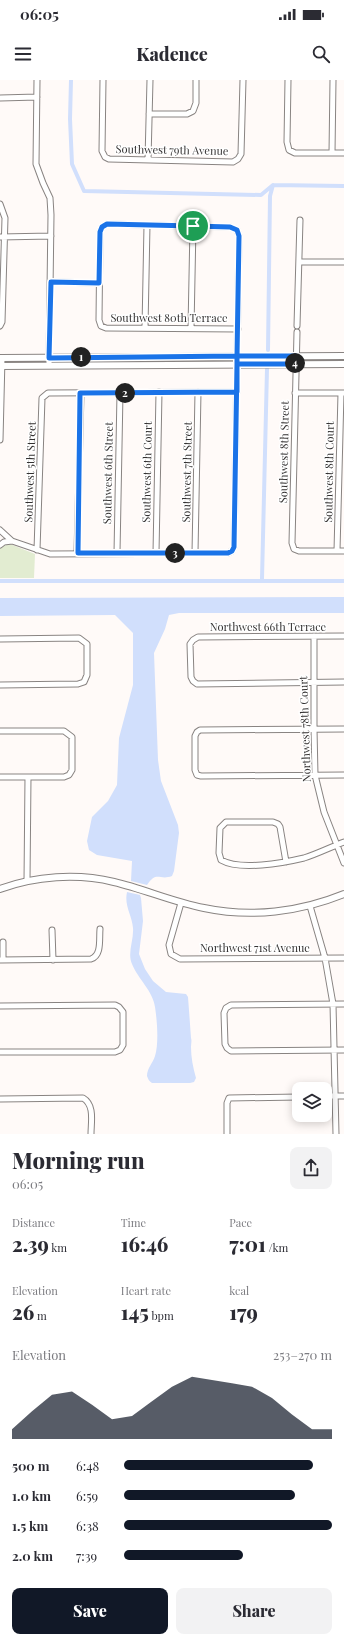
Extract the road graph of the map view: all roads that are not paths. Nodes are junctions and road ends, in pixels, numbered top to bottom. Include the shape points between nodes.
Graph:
1 (37, 80) edge
2 (103, 80) edge
3 (150, 80) edge
4 (196, 80) edge
5 (243, 80) edge
6 (288, 80) edge
7 (333, 80) edge
8 (0, 98) edge
9 (37, 98) junction
10 (149, 114) junction
11 (332, 153) junction
12 (344, 153) edge
13 (148, 160) junction
14 (0, 204) edge
15 (300, 220) dead end
16 (147, 225) junction
17 (193, 226) junction
18 (51, 236) junction
19 (2, 237) edge
20 (299, 262) junction
21 (344, 262) edge
22 (51, 282) junction
23 (2, 283) edge
24 (99, 283) junction
25 (0, 326) edge
26 (297, 326) dead end
27 (145, 328) junction
28 (191, 328) junction
29 (238, 329) junction
30 (297, 332) dead end
31 (237, 356) junction
32 (296, 356) junction
33 (344, 356) edge
34 (1, 358) edge
35 (49, 358) junction
36 (237, 364) junction
37 (295, 364) junction
38 (344, 364) edge
39 (49, 365) junction
40 (1, 366) edge
41 (159, 392) junction
42 (198, 392) junction
43 (237, 392) junction
44 (80, 393) junction
45 (120, 393) junction
46 (295, 393) junction
47 (342, 393) edge
48 (0, 440) edge
49 (0, 530) edge
50 (12, 541) junction
51 (0, 545) edge
52 (37, 550) junction
53 (338, 551) junction
54 (344, 551) edge
55 (78, 553) junction
56 (156, 553) junction
57 (195, 553) junction
58 (117, 554) junction
59 (314, 636) junction
60 (344, 636) edge
61 (0, 639) edge
62 (344, 682) edge
63 (313, 683) junction
64 (0, 685) edge
65 (314, 729) junction
66 (344, 729) edge
67 (0, 731) edge
68 (316, 775) junction
69 (344, 775) edge
70 (0, 777) edge
71 (28, 777) junction
72 (344, 842) edge
73 (336, 845) junction
74 (286, 862) junction
75 (344, 863) edge
76 (27, 881) junction
77 (0, 889) edge
78 (344, 894) edge
79 (181, 903) junction
80 (310, 906) junction
81 (100, 929) dead end
82 (52, 930) dead end
83 (4, 942) dead end
84 (325, 958) junction
85 (344, 958) edge
86 (2, 960) edge
87 (53, 960) junction
88 (333, 1004) junction
89 (344, 1004) edge
90 (0, 1006) edge
91 (335, 1050) junction
92 (344, 1050) edge
93 (0, 1052) edge
94 (335, 1096) junction
95 (344, 1096) edge
96 (292, 1097) edge
97 (0, 1099) edge
98 (91, 1134) edge
99 (227, 1134) edge
100 (336, 1134) edge

1 - 9 street
2 - 13 street, Southwest 79th Avenue via 102,151 105,157
3 - 10 street
4 - 10 street via 196,104 193,111 187,114
5 - 13 street, Southwest 79th Avenue via 241,154 238,159 233,162
6 - 11 street via 289,150 295,153
7 - 11 street
8 - 9 street
9 - 18 street via 36,164 50,198
10 - 13 street
11 - 12 street
14 - 19 street via 4,218
15 - 20 street
16 - 17 street
16 - 24 street via 107,224 102,227
16 - 27 street
17 - 28 street
17 - 29 street via 230,227 237,230
18 - 19 street
18 - 22 street
19 - 23 street
20 - 21 street
20 - 26 street
22 - 24 street
22 - 35 street
23 - 25 street
24 - 27 street, Southwest 80th Terrace via 98,320 101,326
27 - 28 street, Southwest 80th Terrace
28 - 29 street, Southwest 80th Terrace
29 - 31 street
30 - 32 street, Southwest 8th Street
31 - 32 street
31 - 35 street
31 - 36 street
32 - 33 street
32 - 37 street, Southwest 8th Street
34 - 35 street
34 - 40 street
35 - 39 street
36 - 37 street
36 - 39 street
36 - 43 street
37 - 38 street
37 - 46 street, Southwest 8th Street
39 - 40 street
40 - 48 street
41 - 42 street
41 - 45 street
41 - 56 street, Southwest 6th Court
42 - 43 street
42 - 57 street, Southwest 7th Street
43 - 57 street via 234,547 228,553
44 - 45 street
44 - 52 street, Southwest 5th Street via 48,393 42,398
44 - 55 street
45 - 58 street, Southwest 6th Street
46 - 47 street
46 - 53 street, Southwest 8th Street via 292,543 294,549 299,551
47 - 53 street, Southwest 8th Court
49 - 50 street
50 - 51 street
50 - 52 street
52 - 55 street via 50,554
53 - 54 street
55 - 58 street
56 - 57 street
56 - 58 street
59 - 60 street, Northwest 66th Terrace
59 - 63 street, Northwest 78th Court
59 - 63 street, Northwest 66th Terrace via 198,637 190,644 191,677 197,684
61 - 64 street via 79,638 87,644 87,675 84,682
62 - 63 street
63 - 65 street, Northwest 78th Court
65 - 66 street
65 - 68 street, Northwest 78th Court
65 - 68 street via 200,730 195,736 195,770 201,776
67 - 71 street via 64,731 72,737 72,770 69,776
68 - 69 street
68 - 73 street, Northwest 78th Court via 324,812
70 - 71 street
71 - 76 street
72 - 73 street
73 - 74 street via 305,858
73 - 75 street, Northwest 78th Court
74 - 74 street via 278,824 226,822 220,828 219,853 221,860 227,864
76 - 77 street
76 - 79 street via 45,878 95,878
78 - 80 street
79 - 80 street via 221,911 257,913
79 - 84 street, Northwest 71st Avenue via 169,945 171,954 180,959
80 - 84 street
81 - 87 street via 99,954 95,958
82 - 87 street
83 - 86 street
84 - 85 street, Northwest 71st Avenue
84 - 88 street
86 - 87 street
88 - 89 street
88 - 91 street
88 - 91 street via 231,1005 224,1013 225,1044 231,1051
90 - 93 street via 115,1006 123,1012 123,1045 115,1052
91 - 92 street
91 - 94 street
94 - 95 street
94 - 100 street
96 - 99 street via 229,1098
97 - 98 street via 83,1098 91,1106

